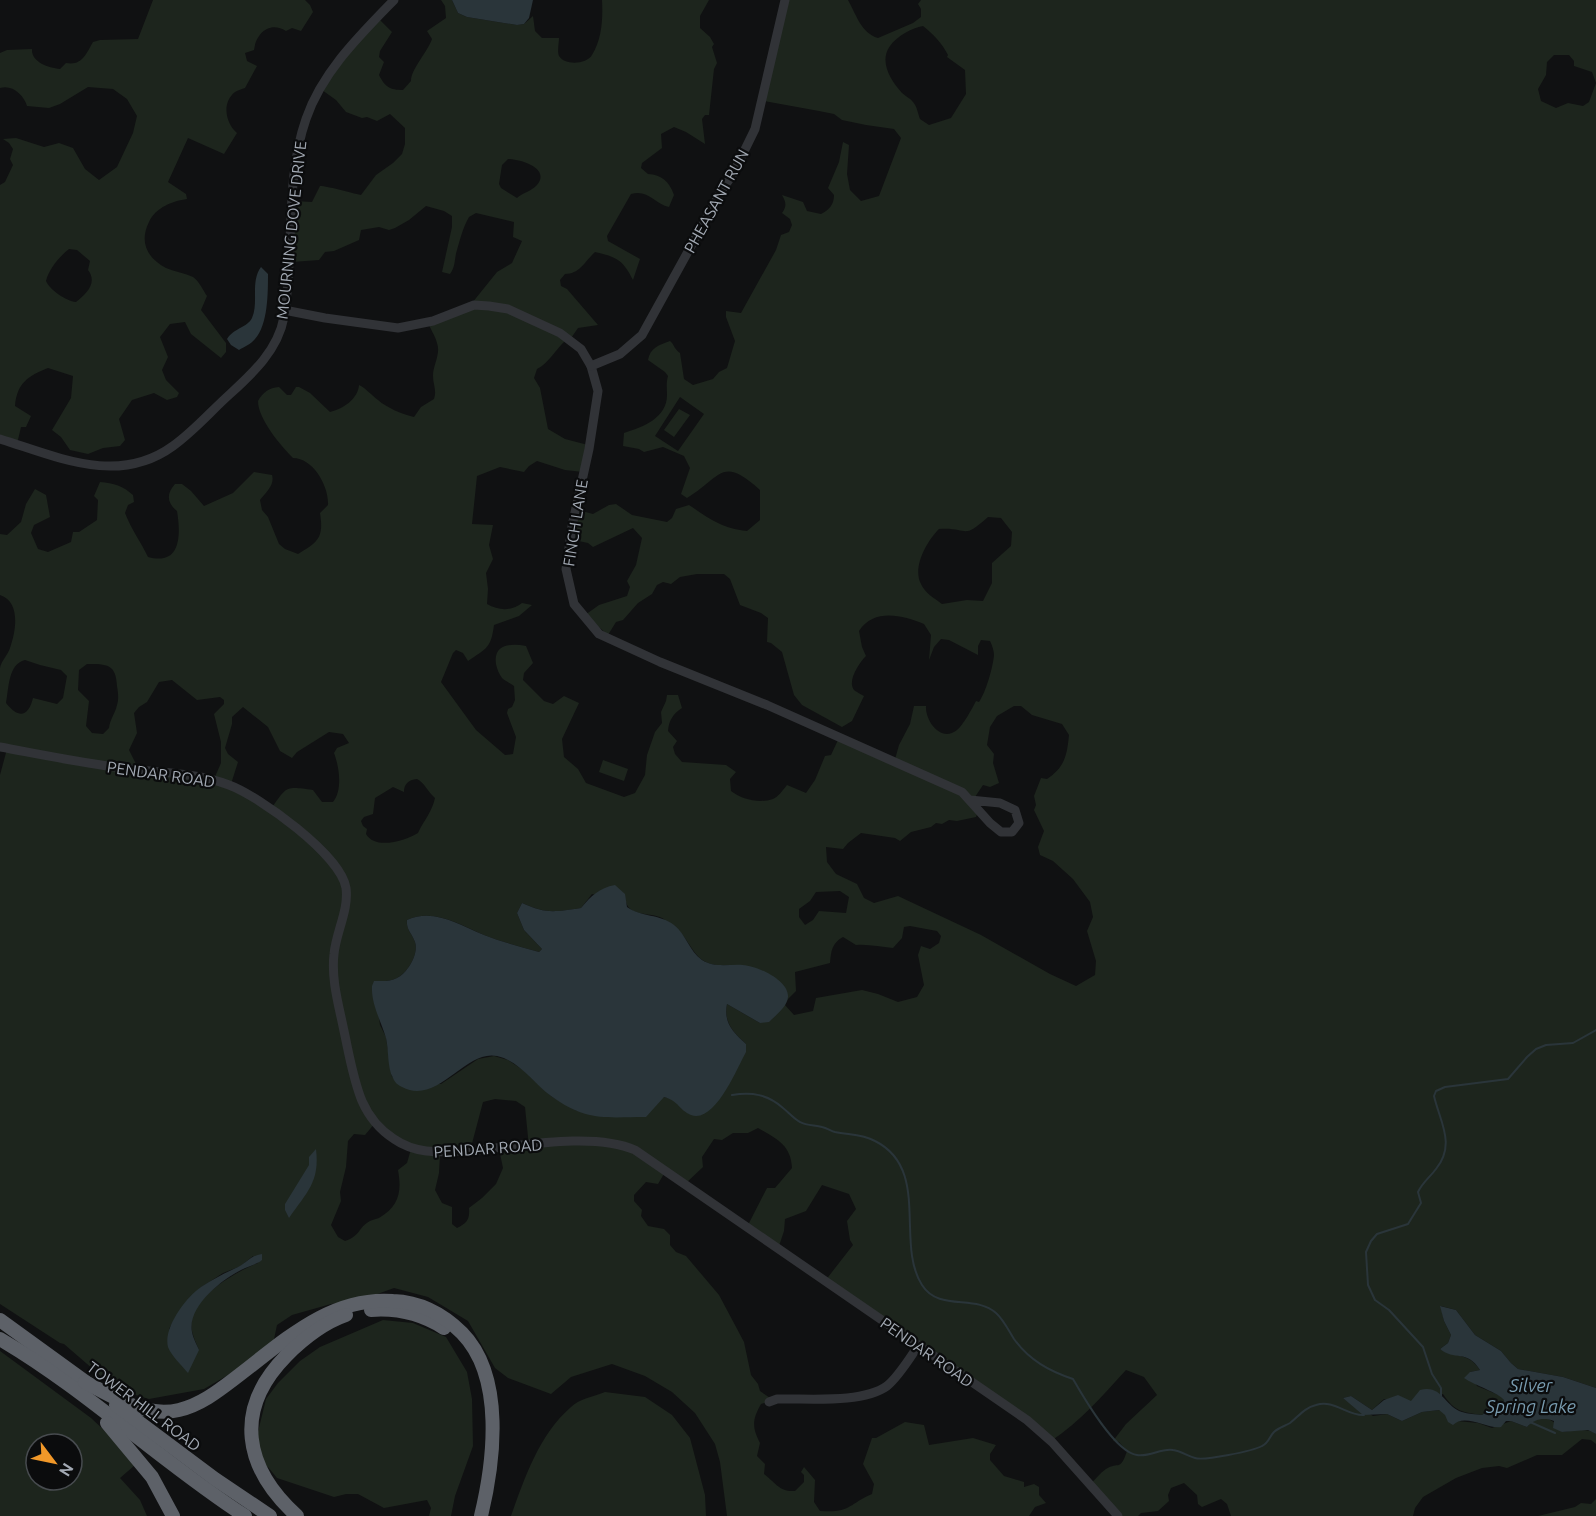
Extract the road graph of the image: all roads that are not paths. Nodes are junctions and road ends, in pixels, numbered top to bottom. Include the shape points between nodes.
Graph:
1 (394, 0) edge
2 (785, 0) edge
3 (285, 310) junction
4 (591, 366) junction
5 (0, 439) edge
6 (0, 747) edge
7 (970, 800) junction
8 (0, 1320) edge
9 (0, 1339) edge
10 (918, 1346) junction
11 (81, 1387) junction
12 (769, 1402) dead end
13 (173, 1516) edge
14 (245, 1516) edge
15 (270, 1516) edge
16 (297, 1516) edge
17 (472, 1516) edge
18 (481, 1516) edge
19 (1118, 1516) edge

1 - 3 street, MOURNING DOVE DRIVE via 332,71 305,122 293,192
2 - 4 street, PHEASANT RUN via 755,129 734,174 642,335 620,354
3 - 4 street, FINCH LANE via 398,328 434,321 474,305 508,309 560,333 580,349
3 - 5 street, MOURNING DOVE DRIVE via 277,338 261,364 202,422 153,459 126,466 94,466
4 - 7 street, FINCH LANE via 598,391 566,569 574,604 599,634 962,792
6 - 10 street, PENDAR ROAD via 228,785 276,813 332,861 346,887 334,953 337,1001 362,1101 375,1122 393,1139 423,1151 441,1153 564,1143 626,1146
7 - 7 street, FINCH LANE via 1001,832 1012,832 1019,823 1015,810 1000,803
8 - 11 highway, TOWER HILL ROAD
9 - 11 highway, TOWER HILL ROAD
10 - 12 street via 889,1384 878,1391 850,1398
10 - 19 street, PENDAR ROAD via 1043,1433
11 - 13 highway via 143,1465
11 - 14 highway, TOWER HILL ROAD
11 - 15 highway, TOWER HILL ROAD
11 - 18 highway via 137,1408 178,1411 208,1398 303,1327 338,1309 379,1300 424,1307 441,1315 464,1335 485,1376 492,1444
16 - 17 highway via 270,1486 255,1458 251,1428 256,1399 274,1369 304,1340 344,1316 378,1310 406,1312 435,1322 456,1340 473,1366 484,1429

